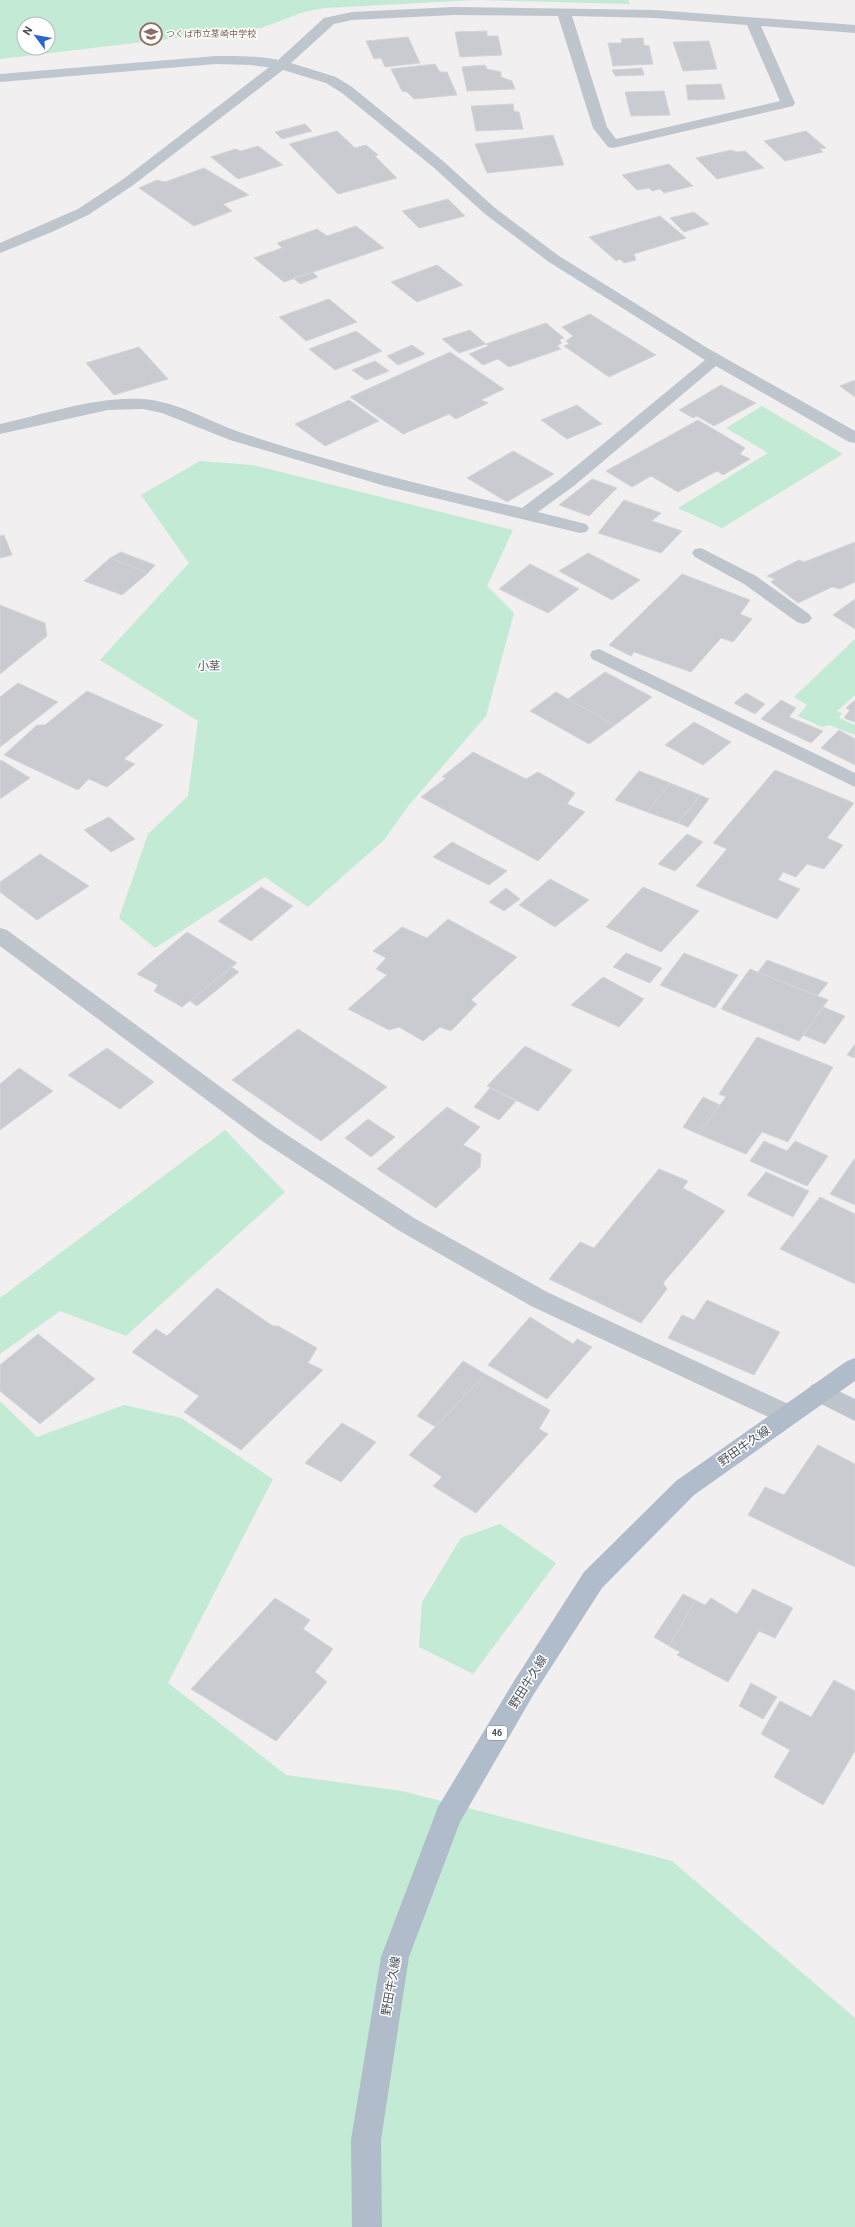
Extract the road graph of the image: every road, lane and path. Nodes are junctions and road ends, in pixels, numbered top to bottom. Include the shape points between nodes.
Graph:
1 (652, 0) edge
2 (564, 12) junction
3 (655, 14) junction
4 (752, 21) junction
5 (855, 29) edge
6 (280, 65) junction
7 (0, 78) edge
8 (0, 248) edge
9 (715, 359) junction
10 (0, 429) edge
11 (855, 438) edge
12 (525, 514) junction
13 (580, 528) dead end
14 (701, 554) dead end
15 (803, 618) dead end
16 (599, 655) dead end
17 (855, 782) edge
18 (0, 935) edge
19 (855, 1368) edge
20 (820, 1392) junction
21 (855, 1411) edge
22 (788, 1415) junction
23 (367, 2227) edge

1 - 3 street
2 - 3 street
2 - 4 street via 600,128 613,144 788,103
2 - 6 street via 454,10 352,16 329,21
3 - 4 street
4 - 5 street
6 - 7 street via 216,60
6 - 8 street via 179,144 83,212
6 - 9 street via 331,80 347,90 438,164 490,211 554,259
9 - 11 street
9 - 12 street via 570,480
10 - 12 street via 108,405 143,404 167,410 236,436 417,489
12 - 13 street
14 - 15 street via 750,580
16 - 17 street
18 - 22 street via 267,1133 406,1224 540,1299
19 - 20 main road, 野田牛久線 / 46
20 - 21 street
20 - 22 main road, 野田牛久線 / 46
22 - 23 main road, 野田牛久線 / 46 via 685,1488 593,1580 523,1689 448,1816 395,1957 366,2140

